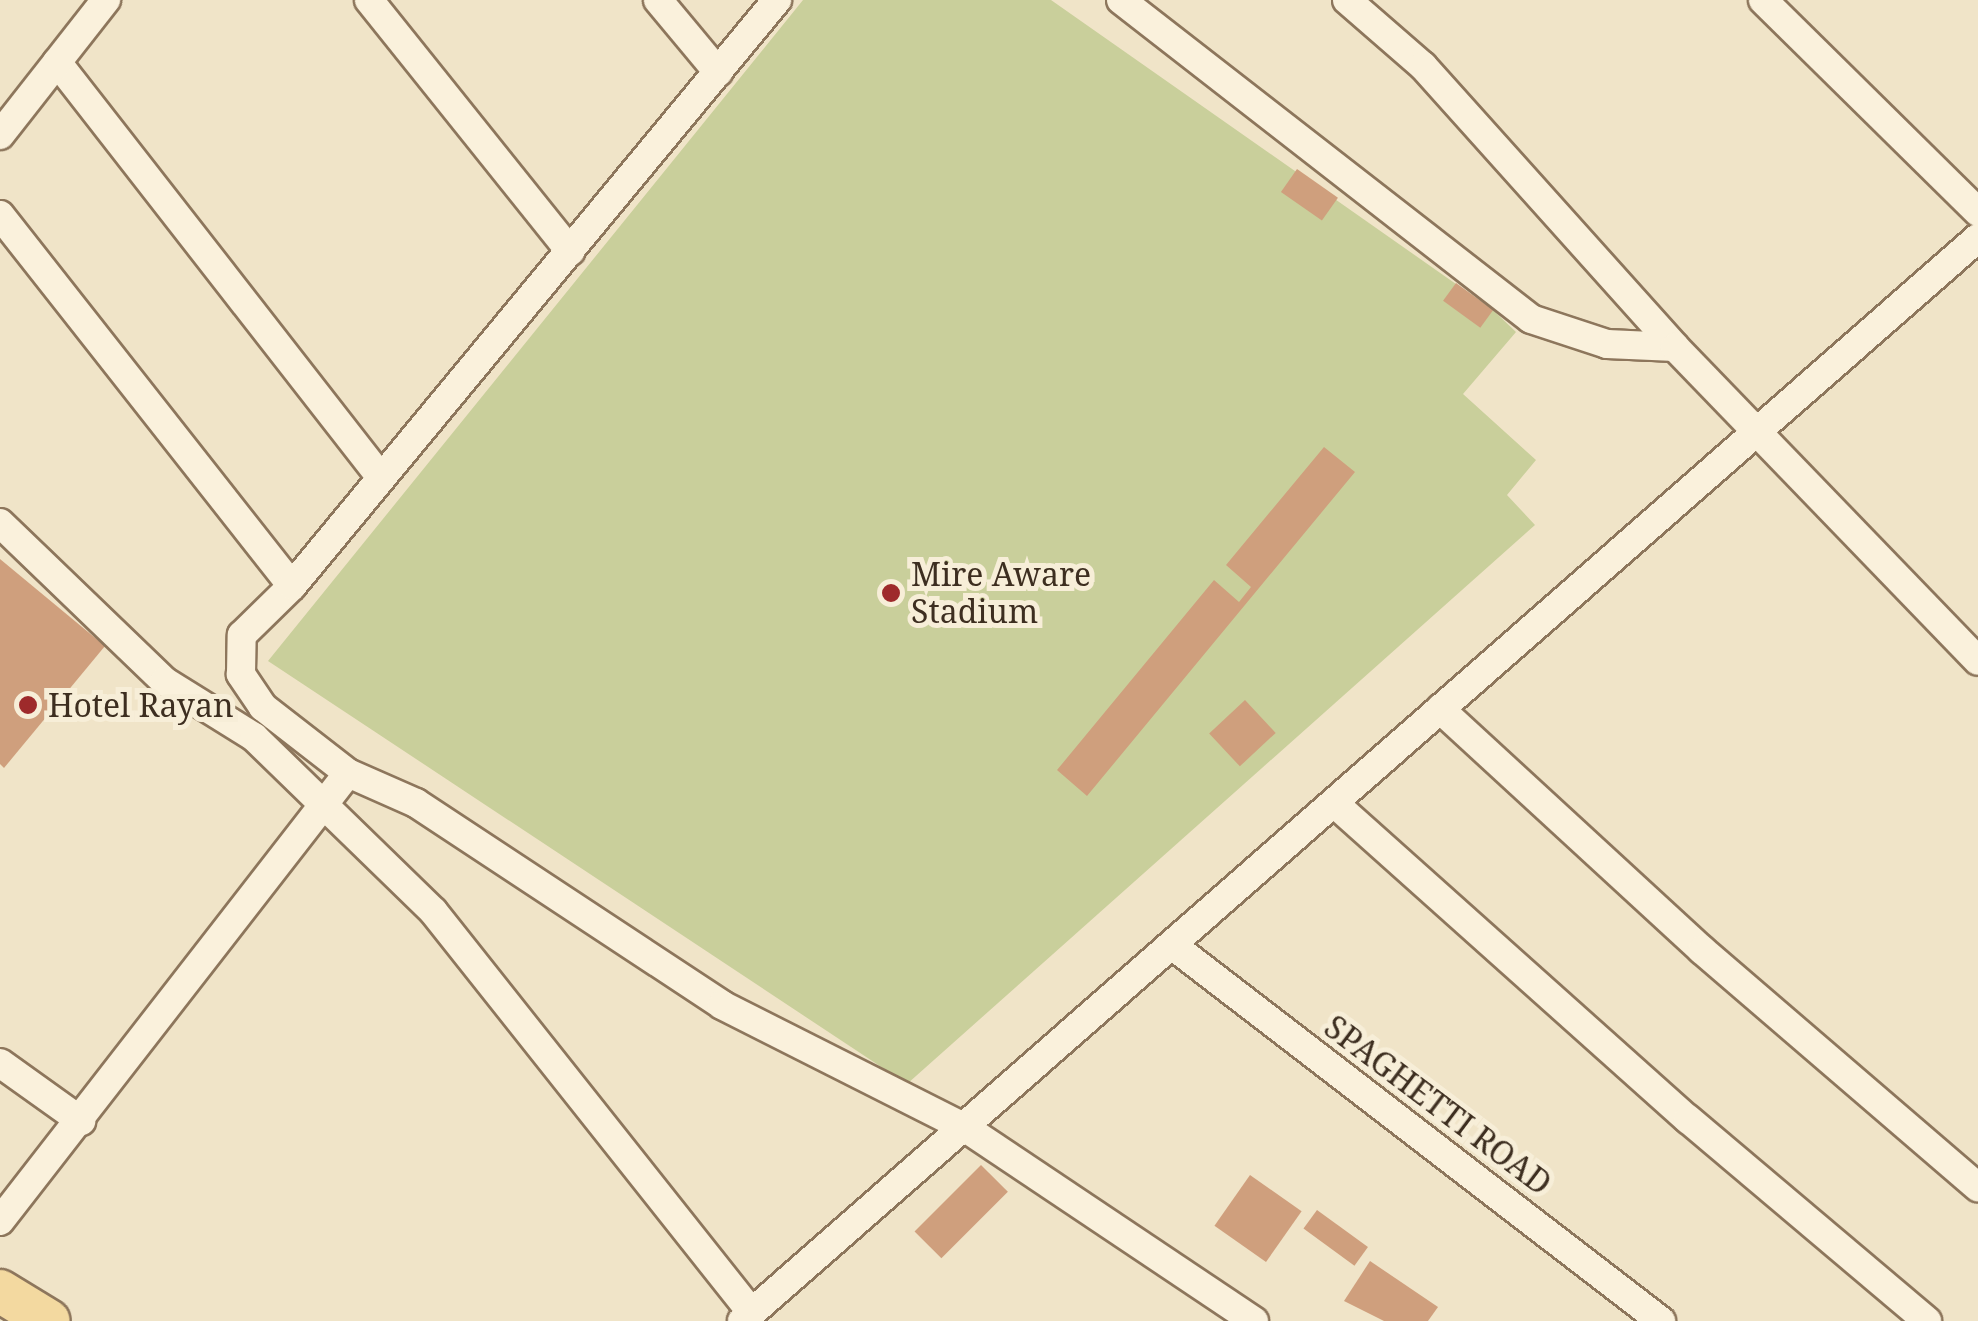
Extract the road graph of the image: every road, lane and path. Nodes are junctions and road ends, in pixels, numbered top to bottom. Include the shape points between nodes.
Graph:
1 (106, 0) edge
2 (369, 0) edge
3 (658, 0) edge
4 (777, 0) edge
5 (1121, 0) edge
6 (1347, 0) edge
7 (1762, 0) edge
8 (57, 62) junction
9 (718, 72) junction
10 (0, 135) edge
11 (1978, 212) edge
12 (0, 215) edge
13 (1978, 238) edge
14 (570, 251) junction
15 (1675, 348) junction
16 (1756, 433) junction
17 (379, 475) junction
18 (0, 523) edge
19 (292, 586) junction
20 (1978, 661) edge
21 (1440, 709) junction
22 (348, 773) junction
23 (1334, 802) junction
24 (326, 803) junction
25 (1172, 945) junction
26 (0, 1064) edge
27 (80, 1121) junction
28 (964, 1127) junction
29 (1978, 1187) edge
30 (0, 1222) edge
31 (0, 1291) edge
32 (747, 1317) edge
33 (49, 1321) edge
34 (1254, 1321) edge
35 (1661, 1321) edge
36 (1927, 1321) edge

1 - 8 street
2 - 14 street
3 - 9 street
4 - 9 street
5 - 15 street via 1532,318 1606,344
6 - 15 street via 1423,66
7 - 11 street
8 - 10 street
8 - 17 street
9 - 14 street
12 - 19 street
13 - 16 street
14 - 17 street
15 - 16 street
16 - 20 street
16 - 21 street
17 - 19 street
18 - 24 street via 164,680 254,737
19 - 22 street via 242,635 241,674 263,706
21 - 23 street
21 - 29 street via 1702,950
22 - 24 street
22 - 28 street via 416,803 722,1005
23 - 25 street
23 - 36 street via 1688,1120
24 - 27 street
24 - 32 street via 433,911
25 - 28 street
25 - 35 street, SPAGHETTI ROAD
26 - 27 street
27 - 30 street
28 - 32 street
28 - 34 street
31 - 33 main road

